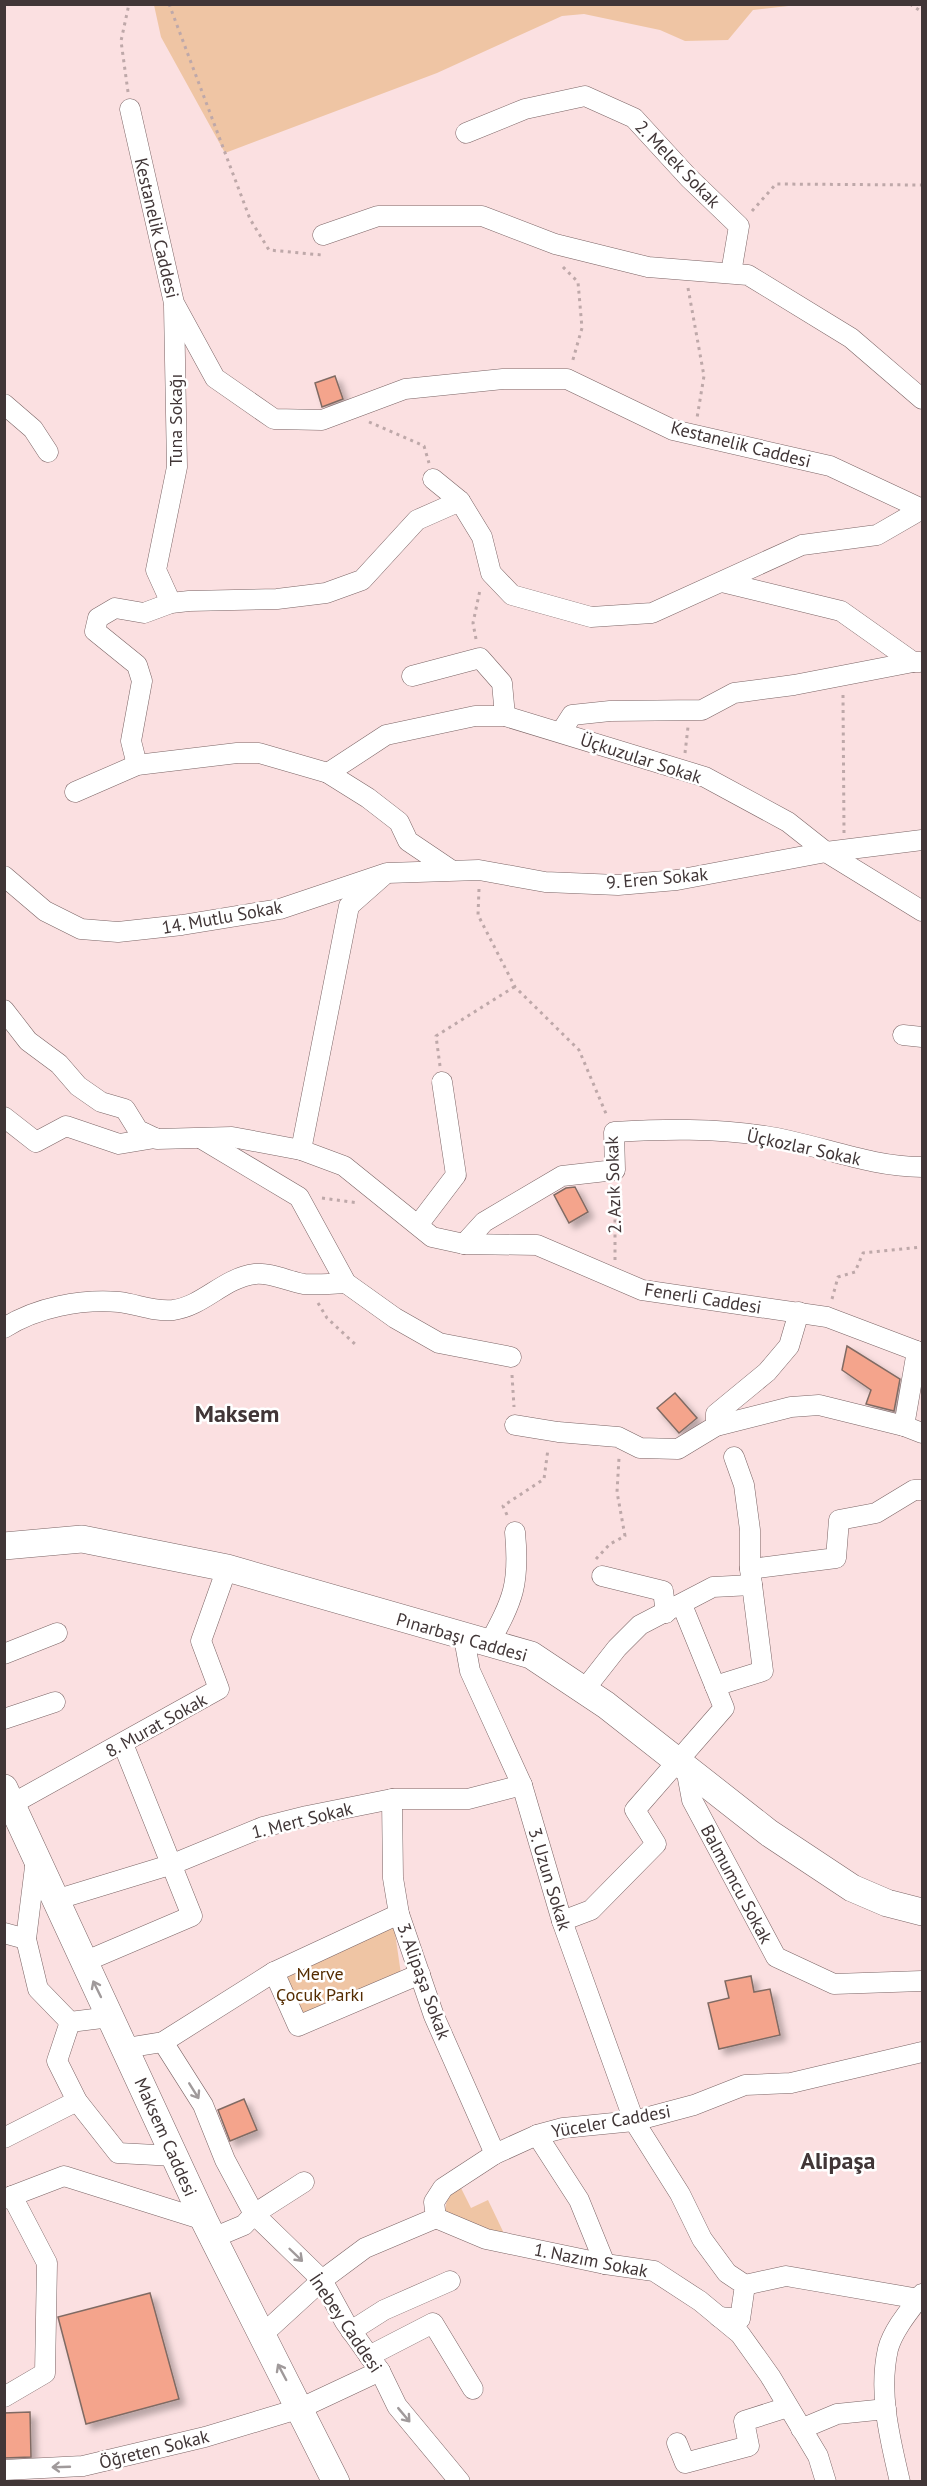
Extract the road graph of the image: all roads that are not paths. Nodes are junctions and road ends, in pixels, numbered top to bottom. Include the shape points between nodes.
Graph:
1 (130, 109) road end
2 (466, 133) dead end
3 (328, 243) road end
4 (731, 273) junction
5 (174, 303) junction
6 (922, 399) edge
7 (4, 404) edge
8 (48, 452) dead end
9 (433, 479) road end
10 (460, 501) junction
11 (922, 509) edge
12 (722, 582) junction
13 (171, 603) junction
14 (918, 662) edge
15 (412, 676) dead end
16 (505, 716) junction
17 (561, 732) junction
18 (137, 765) junction
19 (328, 773) junction
20 (75, 792) dead end
21 (921, 839) edge
22 (835, 851) junction
23 (451, 870) junction
24 (387, 873) junction
25 (4, 876) edge
26 (922, 911) edge
27 (4, 1010) edge
28 (442, 1082) road end
29 (4, 1117) edge
30 (614, 1132) joint
31 (155, 1138) junction
32 (202, 1139) junction
33 (301, 1150) junction
34 (922, 1167) edge
35 (418, 1226) junction
36 (464, 1244) junction
37 (346, 1283) junction
38 (799, 1312) junction
39 (4, 1328) edge
40 (920, 1352) edge
41 (511, 1357) road end
42 (515, 1425) road end
43 (716, 1426) junction
44 (913, 1429) edge
45 (734, 1457) dead end
46 (922, 1490) edge
47 (515, 1532) road end
48 (4, 1546) edge
49 (226, 1568) junction
50 (602, 1576) road end
51 (751, 1576) junction
52 (674, 1609) junction
53 (57, 1633) dead end
54 (477, 1641) junction
55 (4, 1654) edge
56 (715, 1686) junction
57 (584, 1690) junction
58 (55, 1702) dead end
59 (4, 1719) edge
60 (123, 1744) junction
61 (682, 1764) junction
62 (522, 1785) junction
63 (8, 1796) edge
64 (392, 1799) junction
65 (36, 1859) junction
66 (173, 1864) junction
67 (55, 1900) junction
68 (922, 1912) edge
69 (399, 1914) junction
70 (562, 1921) junction
71 (4, 1933) edge
72 (26, 1939) junction
73 (84, 1962) junction
74 (274, 1972) junction
75 (420, 1974) junction
76 (922, 1981) edge
77 (111, 2017) junction
78 (70, 2022) junction
79 (163, 2042) junction
80 (126, 2048) junction
81 (922, 2052) edge
82 (77, 2101) junction
83 (634, 2121) junction
84 (537, 2135) junction
85 (4, 2138) edge
86 (495, 2154) junction
87 (175, 2156) junction
88 (304, 2182) dead end
89 (8, 2197) edge
90 (254, 2214) junction
91 (436, 2218) junction
92 (209, 2229) junction
93 (606, 2264) junction
94 (321, 2280) junction
95 (450, 2281) dead end
96 (745, 2285) junction
97 (921, 2296) edge
98 (719, 2317) junction
99 (351, 2331) junction
100 (263, 2334) junction
101 (374, 2364) junction
102 (473, 2389) dead end
103 (4, 2397) edge
104 (788, 2407) junction
105 (301, 2408) junction
106 (886, 2409) junction
107 (801, 2428) junction
108 (677, 2444) dead end
109 (4, 2470) edge
110 (336, 2481) edge
111 (460, 2481) edge
112 (826, 2481) edge
113 (900, 2481) edge

1 - 5 street, Kestanelik Caddesi
2 - 4 street, 2. Melek Sokak via 525,109 585,96 634,118 739,226
3 - 4 street via 378,216 482,216 555,244 648,267
4 - 6 street via 748,275 851,338
5 - 11 street, Kestanelik Caddesi via 215,378 274,419 322,420 405,389 503,379 567,379 673,430 830,466
5 - 13 street, Tuna Sokağı via 177,467 156,570
7 - 8 street via 33,429
9 - 10 street
10 - 12 street via 482,537 491,573 512,595 591,616 652,613
10 - 13 street via 417,520 362,580 326,593
11 - 12 street via 877,535 802,545
12 - 14 street via 841,610
13 - 18 street via 144,613 115,608 98,618 95,631 137,665 142,681 131,741
14 - 17 street via 734,693 702,710 610,711 572,716
15 - 16 street via 480,658 502,683
16 - 17 street, Üçkuzular Sokak
16 - 19 street, Üçkuzular Sokak via 475,716 386,735
17 - 22 street, Üçkuzular Sokak via 705,777
18 - 19 street via 216,754 259,753
18 - 20 street
19 - 23 street via 399,822 408,841
21 - 22 street, 9. Eren Sokak
22 - 23 street, 9. Eren Sokak via 676,880 618,885 544,882 479,870
22 - 26 street, Üçkuzular Sokak
23 - 24 street, 14. Mutlu Sokak
24 - 25 street, 14. Mutlu Sokak via 280,909 118,932 81,929 45,911
24 - 33 street via 349,906
27 - 31 street via 28,1041 59,1064 78,1086 101,1102 125,1109 138,1130
28 - 35 street via 456,1175
29 - 31 street, Fenerli Caddesi via 36,1142 66,1126 118,1144
30 - 34 street, Üçkozlar Sokak via 686,1128 766,1136 895,1167
30 - 36 street, 2. Azık Sokak via 615,1170 562,1176 484,1222
31 - 32 street, Fenerli Caddesi
32 - 33 street, Fenerli Caddesi via 232,1137
32 - 37 street via 299,1197
33 - 35 street, Fenerli Caddesi via 344,1167
35 - 36 street, Fenerli Caddesi via 432,1237
36 - 38 street, Fenerli Caddesi via 537,1245 642,1290
37 - 39 street via 307,1284 257,1273 224,1283 189,1307 144,1309 120,1302 82,1302 47,1310
37 - 41 street via 439,1343
38 - 40 street, Fenerli Caddesi via 827,1317
38 - 43 street via 789,1346 766,1372 716,1414
40 - 44 street
42 - 43 street via 618,1437 640,1448 678,1449
43 - 44 street via 791,1407 819,1405
45 - 51 street via 744,1485
46 - 51 street via 914,1490 876,1513 839,1520 836,1558
47 - 54 street via 519,1568 510,1604
48 - 49 main road, Pınarbaşı Caddesi via 82,1539
49 - 54 main road, Pınarbaşı Caddesi
49 - 60 street, 8. Murat Sokak via 201,1641 219,1689
50 - 52 street via 663,1591
51 - 52 street via 712,1587
51 - 56 street via 763,1671
52 - 56 street
52 - 57 street via 640,1625
53 - 55 street
54 - 57 main road, Pınarbaşı Caddesi via 531,1655
54 - 62 street, 3. Uzun Sokak via 470,1671
56 - 61 street via 724,1708
57 - 61 main road, Pınarbaşı Caddesi
58 - 59 street
60 - 63 street, 8. Murat Sokak
60 - 66 street
61 - 68 main road, Pınarbaşı Caddesi via 769,1833 852,1888 887,1904
61 - 70 street via 635,1810 656,1844 591,1910
61 - 76 street, Balmumcu Sokak via 692,1800 776,1957 834,1984
62 - 64 street, 1. Mert Sokak via 468,1799
62 - 70 street, 3. Uzun Sokak
63 - 65 main road, Maksem Caddesi
64 - 66 street, 1. Mert Sokak via 263,1827
64 - 69 street, 3. Alipaşa Sokak via 393,1878
65 - 67 main road, Maksem Caddesi
65 - 72 street
66 - 67 street, 1. Mert Sokak
66 - 73 street via 192,1916
67 - 73 main road, Maksem Caddesi
69 - 74 street
69 - 75 street, 3. Alipaşa Sokak
70 - 83 street, 3. Uzun Sokak
71 - 72 street
72 - 78 street via 39,1989
77 -> 73 main road, Maksem Caddesi
74 - 75 street via 298,2026
74 - 79 street
75 - 86 street, 3. Alipaşa Sokak via 434,2016
77 - 78 street
77 - 80 main road, Maksem Caddesi
78 - 82 street via 57,2061
79 - 80 street
79 -> 90 street, İnebey Caddesi via 202,2105
80 - 87 main road, Maksem Caddesi
81 - 83 street, Yüceler Caddesi via 791,2083 745,2085 694,2105
82 - 85 street
82 - 87 street via 118,2153
83 - 84 street, Yüceler Caddesi via 563,2128
83 - 96 street, 3. Uzun Sokak via 680,2194 702,2238 727,2273
84 - 86 street, Yüceler Caddesi
84 - 93 street via 579,2200
86 - 91 street, Yüceler Caddesi via 443,2188 434,2202
87 - 92 main road, Maksem Caddesi
88 - 90 street
89 - 92 street via 64,2176
89 - 103 street via 47,2263 45,2373
90 - 92 street via 244,2225
90 -> 94 street, İnebey Caddesi
91 - 93 street, 1. Nazım Sokak via 486,2239
91 - 94 street via 365,2248
92 - 100 main road, Maksem Caddesi
93 - 98 street, 1. Nazım Sokak via 654,2271
94 - 99 street, İnebey Caddesi
94 - 100 street
95 - 99 street via 384,2310
96 - 97 street via 786,2276
96 - 98 street via 740,2319
97 - 106 street via 888,2347
98 - 104 street, 1. Nazım Sokak via 740,2334
99 - 101 street, İnebey Caddesi
105 -> 100 main road, Maksem Caddesi
101 - 102 street, Öğreten Sokak via 433,2323
101 - 105 street, Öğreten Sokak
101 -> 111 street, İnebey Caddesi via 397,2406
104 - 107 street, 1. Nazım Sokak
104 - 108 street via 744,2421 749,2446 685,2463
105 -> 109 street, Öğreten Sokak via 205,2437 83,2466
105 - 110 main road, Maksem Caddesi
106 - 107 street via 837,2414
106 - 113 street
107 - 112 street, 1. Nazım Sokak via 818,2456

